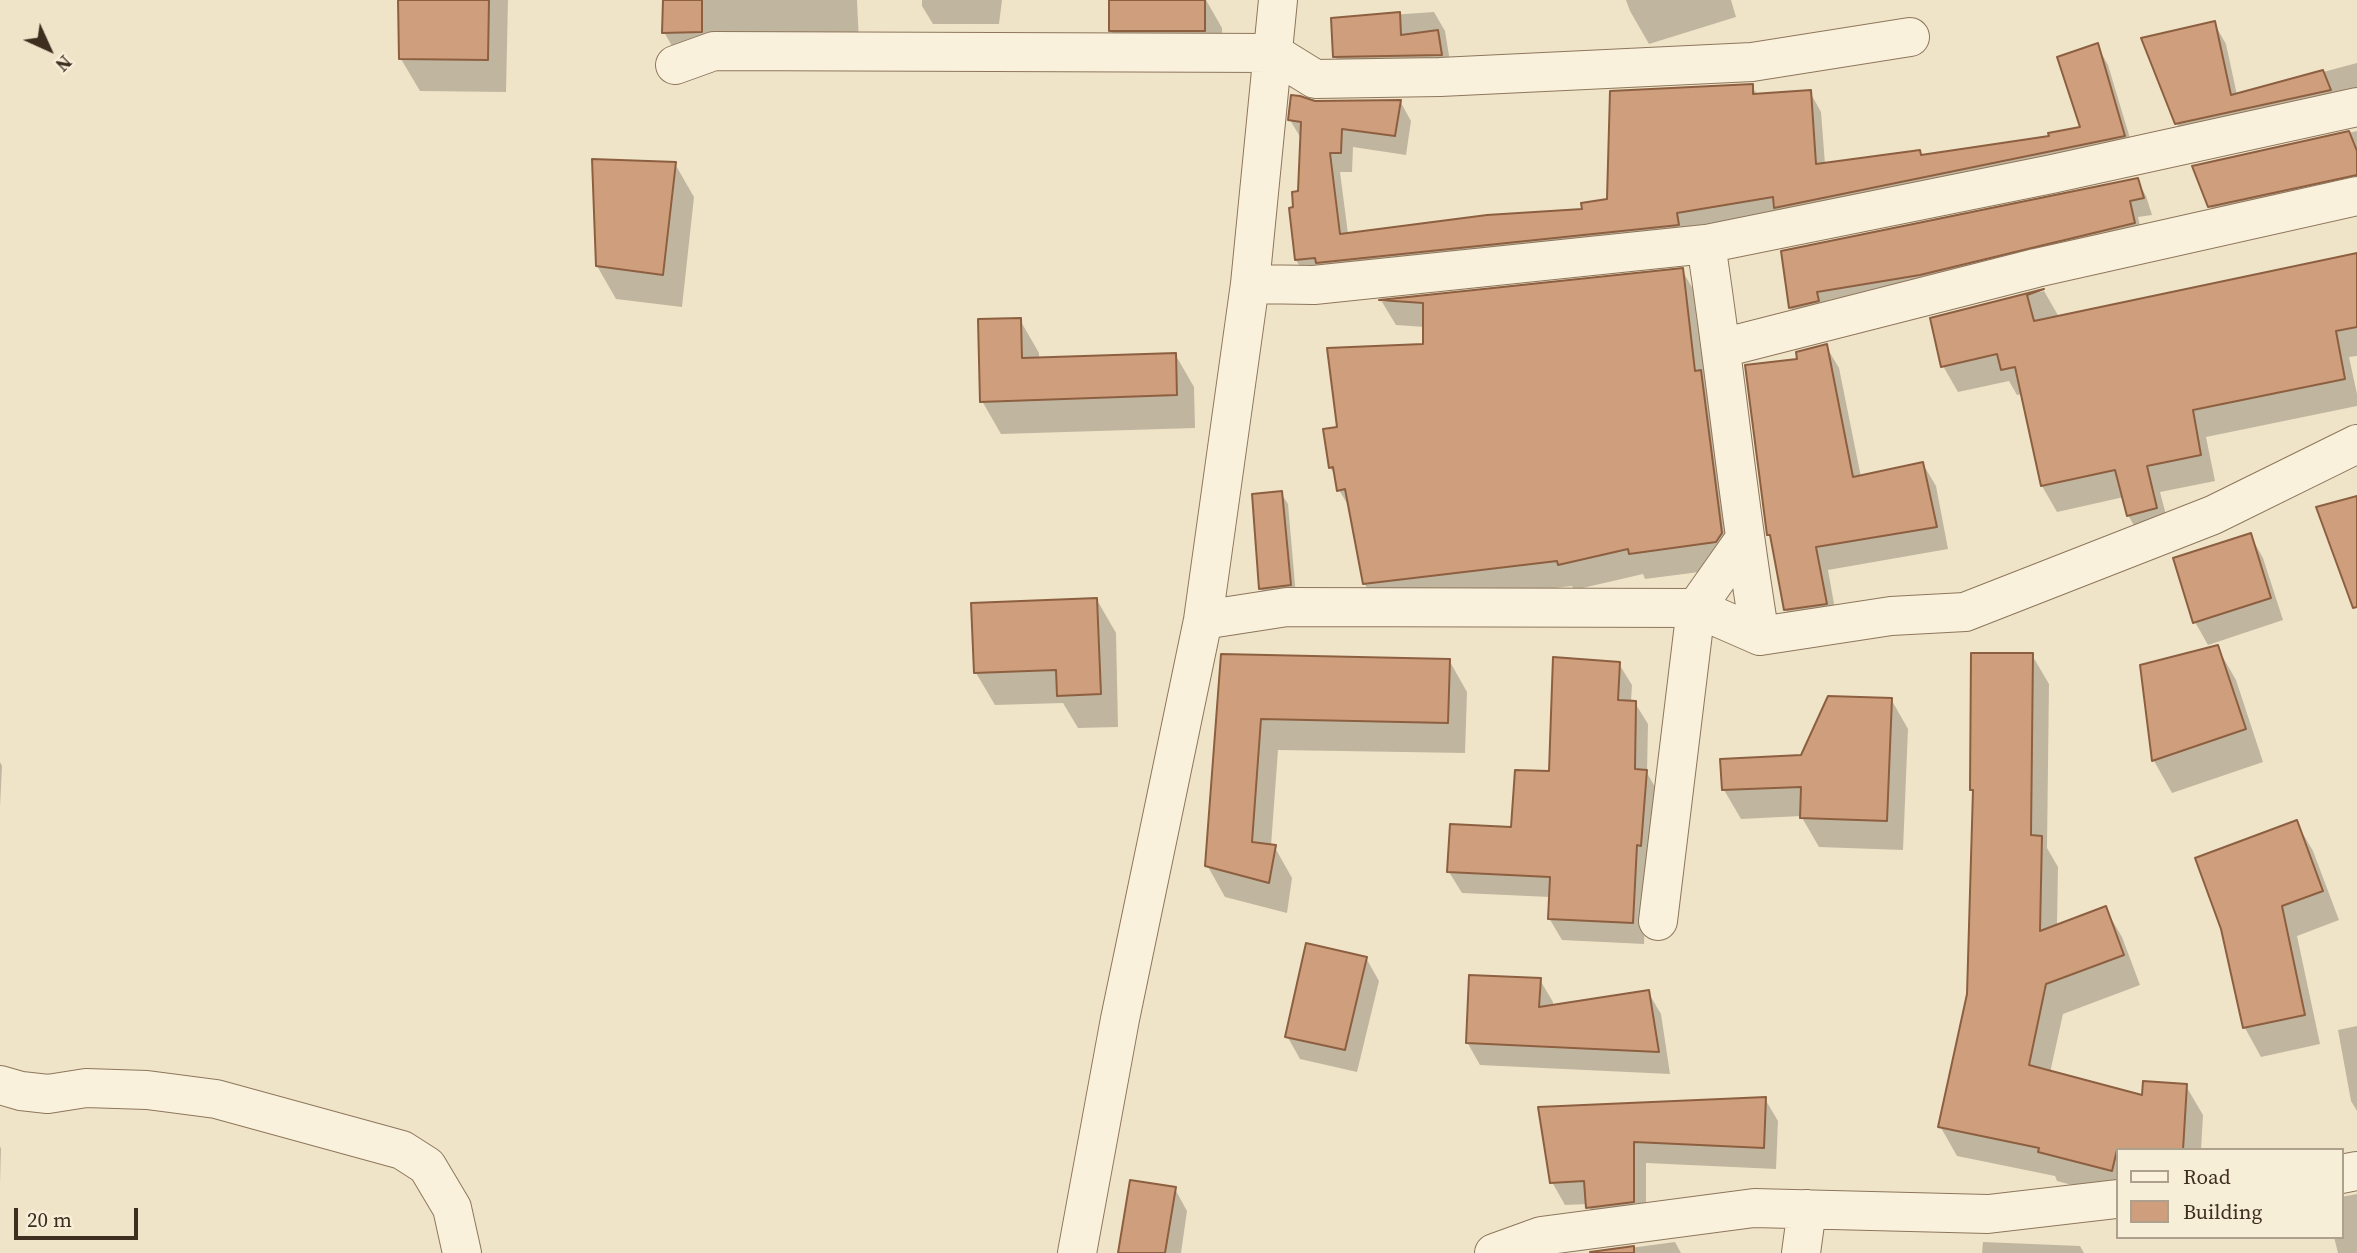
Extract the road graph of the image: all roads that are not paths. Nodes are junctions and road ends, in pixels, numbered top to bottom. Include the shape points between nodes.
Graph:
1 (1278, 0) edge
2 (1910, 37) dead end
3 (1273, 53) junction
4 (675, 65) dead end
5 (2357, 107) edge
6 (2357, 196) edge
7 (1706, 244) junction
8 (1250, 284) junction
9 (1722, 348) junction
10 (2357, 444) edge
11 (1744, 540) junction
12 (1696, 608) junction
13 (1203, 620) junction
14 (1760, 636) junction
15 (1658, 921) dead end
16 (0, 1085) edge
17 (2116, 1199) edge
18 (1807, 1209) junction
19 (462, 1253) edge
20 (1077, 1253) edge
21 (1494, 1253) edge
22 (1801, 1253) edge

1 - 3 street
2 - 3 street via 1752,62 1440,77 1315,79
3 - 4 street via 714,51
3 - 8 street
5 - 7 street
6 - 9 street via 2036,268
7 - 8 street via 1314,285
7 - 9 street
8 - 13 street
9 - 11 street
10 - 14 street via 2213,515 1965,612 1891,616
11 - 12 street
11 - 14 street
12 - 13 street via 1287,607
12 - 14 street
12 - 15 street
13 - 20 street
16 - 19 street via 48,1094 86,1088 216,1099 402,1150 427,1166 452,1208
17 - 18 street via 1988,1214
18 - 21 street via 1754,1208 1541,1236
18 - 22 street

